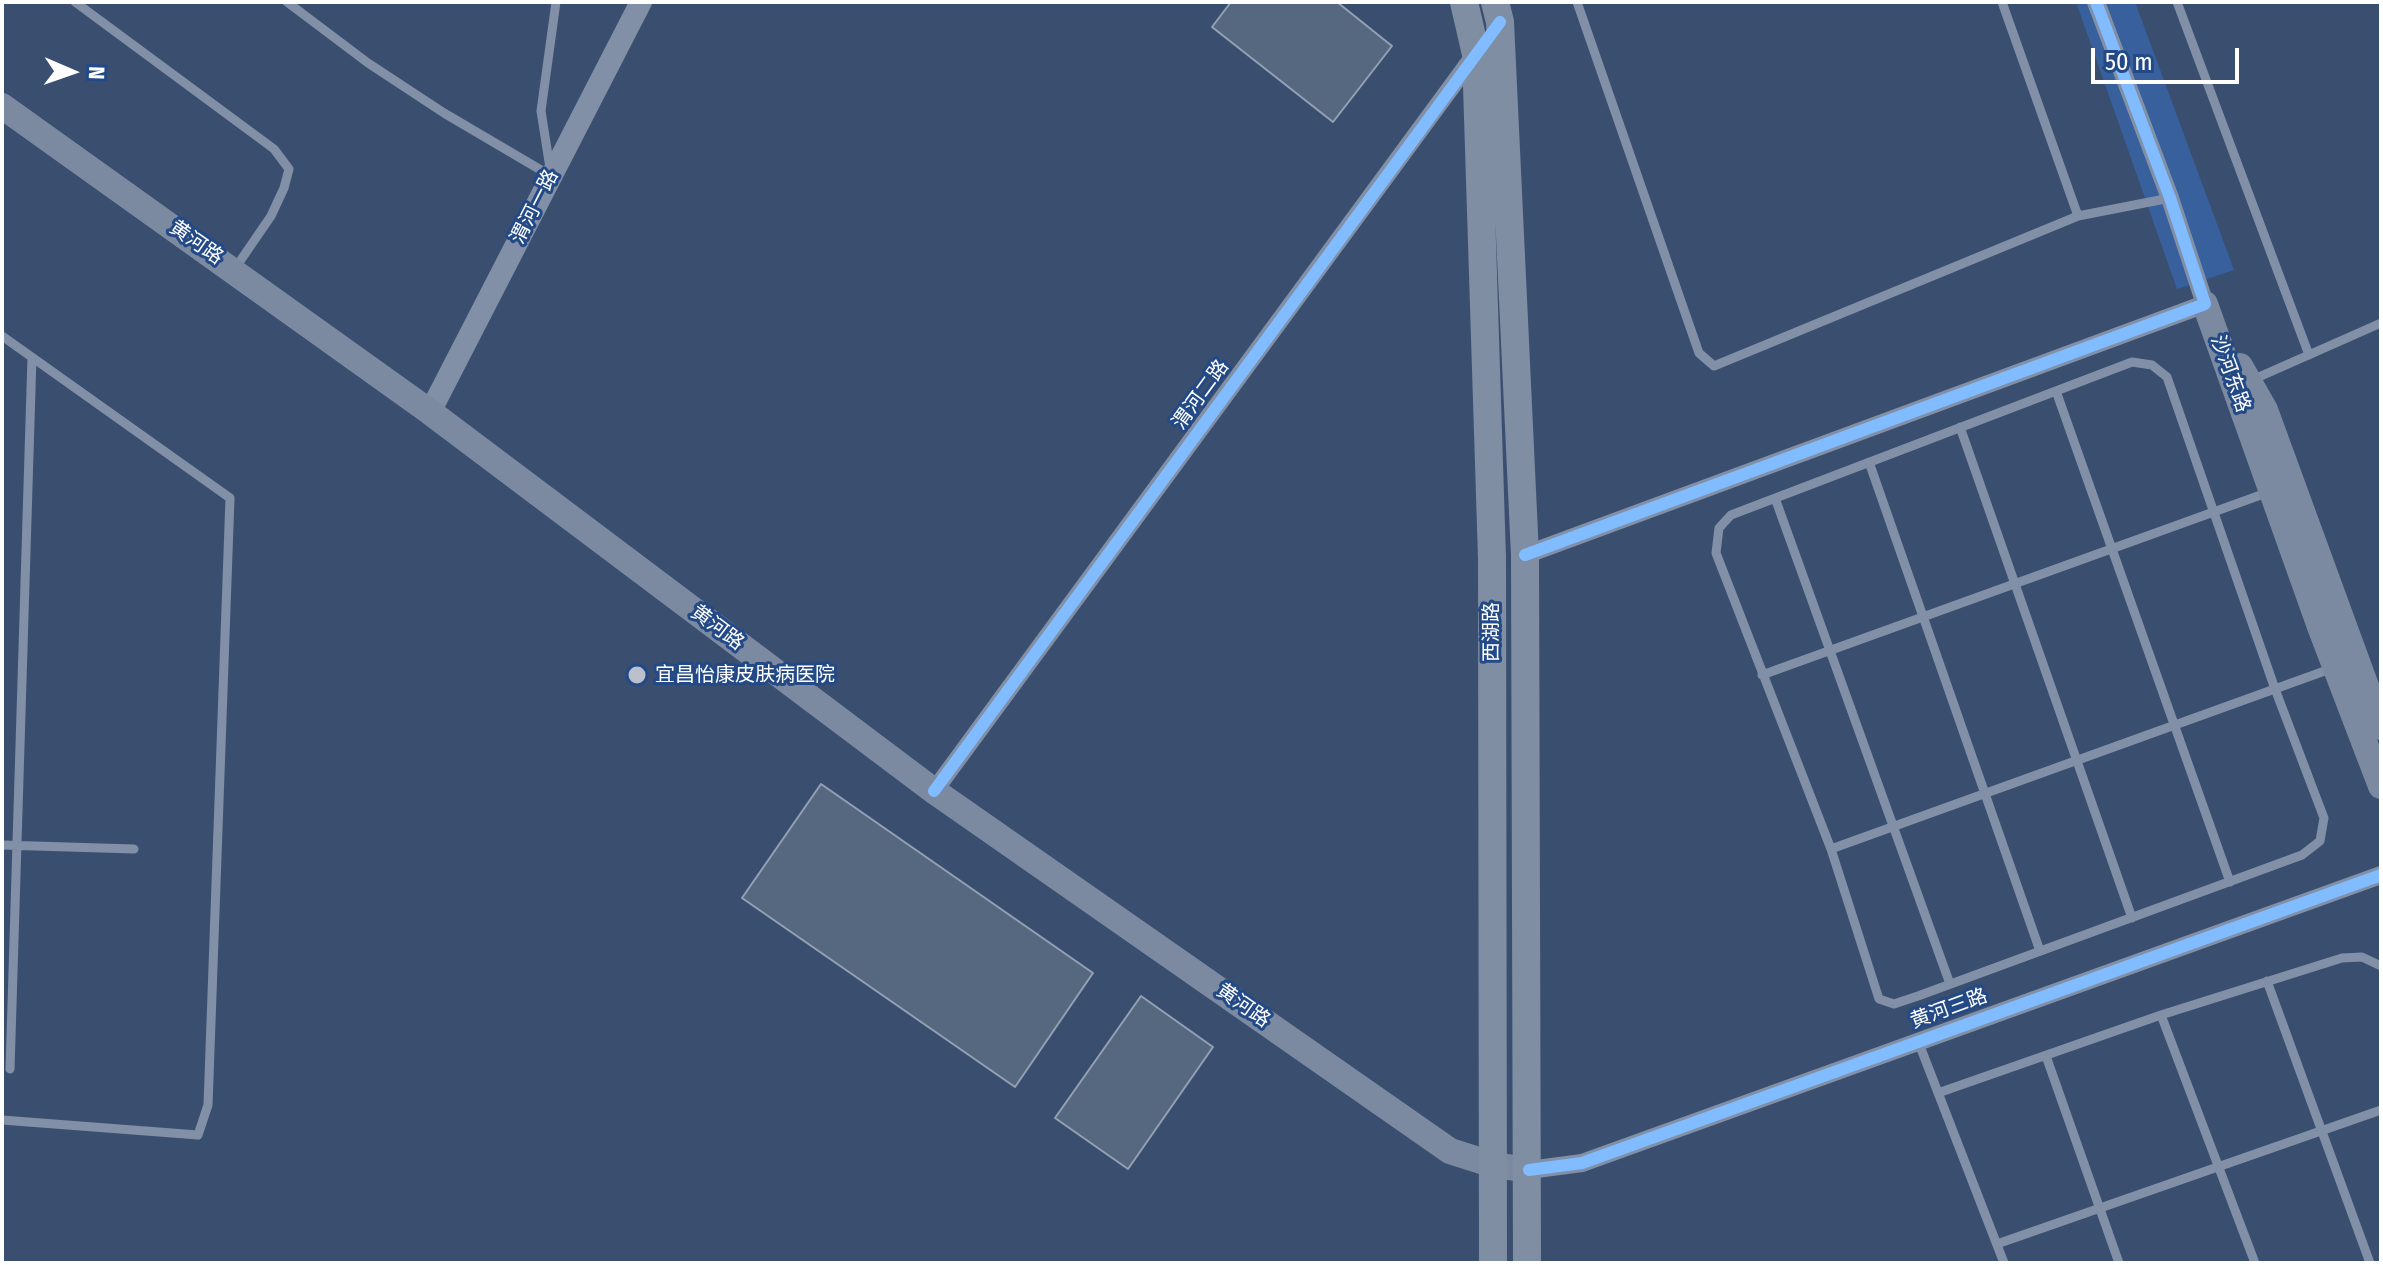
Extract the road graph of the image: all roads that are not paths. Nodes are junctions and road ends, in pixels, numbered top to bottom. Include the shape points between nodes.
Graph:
1 (75, 2) edge
2 (287, 2) edge
3 (556, 2) edge
4 (641, 2) edge
5 (1464, 2) edge
6 (1577, 2) edge
7 (2002, 2) edge
8 (2096, 2) edge
9 (2177, 2) edge
10 (1498, 12) edge
11 (1476, 54) junction
12 (2, 106) edge
13 (551, 176) junction
14 (2170, 198) junction
15 (2078, 216) junction
16 (234, 271) junction
17 (2205, 304) junction
18 (2381, 323) edge
19 (2, 336) edge
20 (2309, 355) junction
21 (32, 357) junction
22 (2249, 381) junction
23 (2056, 391) junction
24 (430, 412) junction
25 (1960, 427) junction
26 (1869, 462) junction
27 (2281, 487) junction
28 (1775, 498) junction
29 (2214, 511) junction
30 (2112, 548) junction
31 (1525, 555) junction
32 (2015, 583) junction
33 (1923, 617) junction
34 (1830, 650) junction
35 (2345, 664) junction
36 (1762, 675) junction
37 (2275, 689) junction
38 (2174, 725) junction
39 (2381, 727) edge
40 (2077, 760) junction
41 (2381, 786) edge
42 (934, 791) junction
43 (1985, 794) junction
44 (1893, 827) junction
45 (2, 845) edge
46 (17, 846) junction
47 (134, 849) dead end
48 (1831, 849) junction
49 (2381, 875) edge
50 (2230, 882) junction
51 (2132, 918) junction
52 (2040, 951) junction
53 (2381, 966) edge
54 (2267, 981) junction
55 (1950, 984) junction
56 (2161, 1015) junction
57 (1918, 1041) junction
58 (2046, 1056) junction
59 (10, 1069) dead end
60 (1938, 1093) junction
61 (2381, 1110) edge
62 (2, 1120) edge
63 (2322, 1131) junction
64 (1494, 1165) junction
65 (2218, 1167) junction
66 (1529, 1170) junction
67 (2100, 1208) junction
68 (1997, 1244) junction
69 (1493, 1263) edge
70 (1527, 1263) edge
71 (2004, 1263) edge
72 (2119, 1263) edge
73 (2255, 1263) edge
74 (2370, 1263) edge

1 - 16 lane via 274,149 289,169 271,216
2 - 13 lane via 368,63
3 - 13 lane via 541,111
4 - 13 street, 渭河一路
5 - 11 main road, 西湖路
6 - 15 lane via 1699,353 1714,366
7 - 15 lane
8 - 14 street
9 - 20 lane
10 - 11 street, 渭河二路
10 - 31 main road, 西湖路
11 - 42 street, 渭河二路
11 - 64 main road, 西湖路 via 1492,558
12 - 16 main road, 黄河路
13 - 24 street, 渭河一路
14 - 15 lane
14 - 17 street
16 - 24 main road, 黄河路
17 - 22 main road, 沙河东路
17 - 27 main road, 沙河东路
17 - 31 street
18 - 20 lane
19 - 21 lane
20 - 22 lane
21 - 46 lane
21 - 62 lane via 230,498 208,1105 198,1135
22 - 27 main road, 沙河东路 via 2265,410
23 - 25 lane
23 - 29 lane via 2132,362 2152,365 2167,377
23 - 30 lane
24 - 42 main road, 黄河路
25 - 26 lane
25 - 32 lane
26 - 28 lane
26 - 33 lane
27 - 29 lane
27 - 35 main road, 沙河东路
28 - 34 lane
28 - 36 lane via 1731,515 1719,528 1716,553
29 - 30 lane
29 - 37 lane
30 - 32 lane
30 - 38 lane
31 - 66 main road, 西湖路
32 - 33 lane
32 - 40 lane
33 - 34 lane
33 - 43 lane
34 - 36 lane
34 - 44 lane
35 - 37 lane
35 - 39 main road, 沙河东路
35 - 41 main road, 沙河东路
36 - 48 lane
37 - 38 lane
37 - 50 lane via 2324,818 2320,841 2302,855
38 - 40 lane
38 - 50 lane
40 - 43 lane
40 - 51 lane
42 - 64 main road, 黄河路 via 1450,1151
43 - 44 lane
43 - 52 lane
44 - 48 lane
44 - 55 lane
45 - 46 lane
46 - 47 lane
46 - 59 lane
48 - 55 lane via 1879,999 1894,1004
49 - 57 street, 黄河三路
50 - 51 lane
51 - 52 lane
52 - 55 lane
53 - 54 lane via 2362,957 2342,958
54 - 56 lane
54 - 63 lane
56 - 58 lane
56 - 65 lane
57 - 60 lane
57 - 66 street, 黄河三路 via 1582,1163
58 - 60 lane
58 - 67 lane
60 - 68 lane
61 - 63 lane
63 - 65 lane
63 - 74 lane
64 - 66 main road, 黄河路
64 - 69 main road, 西湖路
65 - 67 lane
65 - 73 lane
66 - 70 main road, 西湖路
67 - 68 lane
67 - 72 lane
68 - 71 lane

